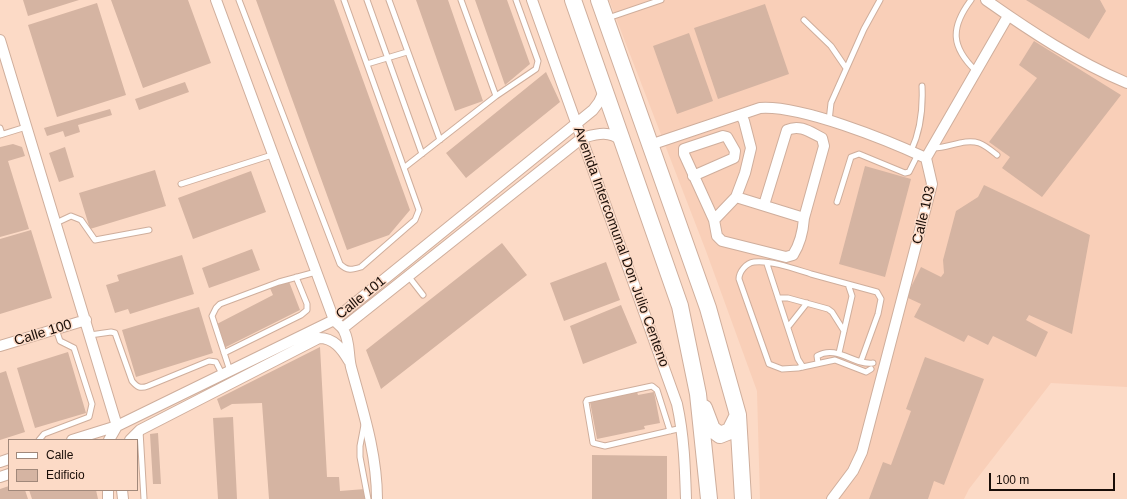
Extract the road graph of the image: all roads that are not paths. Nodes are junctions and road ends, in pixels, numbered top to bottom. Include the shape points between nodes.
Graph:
1 (216, 0) edge
2 (239, 0) edge
3 (344, 0) edge
4 (367, 0) edge
5 (389, 0) edge
6 (461, 0) edge
7 (516, 0) edge
8 (532, 0) edge
9 (573, 0) edge
10 (599, 0) edge
11 (661, 0) edge
12 (880, 0) edge
13 (971, 0) edge
14 (986, 0) edge
15 (1008, 16) junction
16 (605, 19) junction
17 (804, 20) dead end
18 (0, 40) edge
19 (407, 52) junction
20 (387, 58) junction
21 (367, 64) junction
22 (846, 68) junction
23 (976, 71) junction
24 (1127, 83) edge
25 (922, 86) dead end
26 (605, 89) junction
27 (496, 96) junction
28 (741, 115) junction
29 (830, 121) junction
30 (577, 123) junction
31 (26, 127) junction
32 (0, 128) edge
33 (1, 135) edge
34 (582, 138) junction
35 (440, 140) junction
36 (623, 142) junction
37 (650, 145) junction
38 (931, 148) junction
39 (422, 154) junction
40 (918, 154) junction
41 (272, 155) junction
42 (997, 155) dead end
43 (405, 167) junction
44 (693, 176) junction
45 (181, 184) dead end
46 (736, 196) junction
47 (837, 202) dead end
48 (764, 205) junction
49 (804, 218) junction
50 (714, 220) junction
51 (56, 222) junction
52 (149, 230) dead end
53 (767, 264) junction
54 (316, 272) junction
55 (296, 277) junction
56 (409, 277) junction
57 (848, 284) junction
58 (423, 295) dead end
59 (778, 298) junction
60 (807, 303) junction
61 (86, 320) junction
62 (334, 320) junction
63 (788, 327) junction
64 (343, 328) junction
65 (56, 329) junction
66 (844, 331) junction
67 (90, 335) junction
68 (0, 346) edge
69 (224, 353) junction
70 (839, 353) junction
71 (862, 361) junction
72 (818, 363) junction
73 (873, 363) dead end
74 (351, 365) junction
75 (803, 367) junction
76 (871, 369) dead end
77 (226, 372) junction
78 (698, 394) junction
79 (164, 402) junction
80 (171, 414) junction
81 (738, 415) junction
82 (365, 420) junction
83 (117, 426) junction
84 (682, 428) junction
85 (140, 430) junction
86 (670, 431) junction
87 (40, 439) edge
88 (75, 439) edge
89 (110, 439) edge
90 (131, 439) edge
91 (144, 499) edge
92 (368, 499) edge
93 (377, 499) edge
94 (686, 499) edge
95 (709, 499) edge
96 (743, 499) edge
97 (832, 499) edge

1 - 41 street
2 - 43 lane via 340,264 344,268 354,270 361,266 419,214 419,206
3 - 21 lane
4 - 20 lane
5 - 19 lane
6 - 27 lane
7 - 27 lane via 538,61 537,66
8 - 30 street, Avenida Intercomunal Don Julio Centeno
9 - 26 main road, Avenida Intercomunal Don Julio Centeno
10 - 16 main road
11 - 16 lane
12 - 22 lane
13 - 23 lane via 958,24 955,37 968,63
14 - 15 street
15 - 23 street
15 - 24 street via 1099,71
16 - 37 main road
17 - 22 lane via 827,42
18 - 31 street
19 - 20 lane
19 - 35 lane
20 - 21 lane
20 - 39 lane
21 - 43 lane
22 - 29 lane via 831,103
23 - 38 street
25 - 40 lane
26 - 30 street, Calle 101 via 593,110
26 - 36 main road, Avenida Intercomunal Don Julio Centeno
27 - 35 lane
28 - 29 street via 760,108 770,108
28 - 37 street
28 - 46 street via 752,148
29 - 40 street
30 - 34 street, Avenida Intercomunal Don Julio Centeno
30 - 62 street, Calle 101
31 - 33 lane
31 - 51 street
32 - 33 lane
34 - 36 street, Calle 101 via 607,133
34 - 56 street, Calle 101
34 - 84 street, Avenida Intercomunal Don Julio Centeno via 675,397
35 - 39 lane
36 - 78 main road, Avenida Intercomunal Don Julio Centeno via 680,306
37 - 81 main road via 708,308
38 - 40 street
38 - 42 lane via 946,148 966,142 979,143
39 - 43 lane
40 - 47 lane via 909,172 905,173 854,154
40 - 97 street, Calle 103 via 932,184 862,452 853,471
41 - 45 lane
41 - 54 street
44 - 44 street via 734,158 735,151 727,137 723,136 684,149
44 - 50 street
46 - 48 street
46 - 50 street
48 - 49 street
48 - 49 street via 787,130 794,127 803,128 822,138 824,146
49 - 50 street via 798,248 793,255 786,257 722,241 717,236
51 - 52 lane via 71,216 81,220 95,240
51 - 61 street
53 - 57 lane via 785,266
53 - 59 lane
53 - 75 lane via 750,263 739,275 766,359 769,364 782,369
54 - 55 lane
54 - 62 street
55 - 69 lane via 307,310
55 - 69 lane via 220,304 216,308 212,316
56 - 58 lane
56 - 64 street, Calle 101
57 - 66 lane via 852,296
57 - 71 lane via 877,292 881,299
59 - 60 lane
59 - 63 lane
60 - 63 lane
60 - 66 lane via 832,312
61 - 65 street, Calle 100
61 - 67 street
62 - 64 street
62 - 77 street, Calle 101
63 - 75 lane
64 - 74 street
65 - 68 street, Calle 100
65 - 87 lane via 60,341 74,348 92,404 92,412 89,417 44,434
66 - 70 lane
67 - 77 lane via 115,333 132,381 136,386 143,388 209,361 216,362
67 - 83 street
69 - 77 lane
70 - 71 lane
70 - 72 lane via 822,353 817,356
71 - 73 lane via 866,364
72 - 75 lane
72 - 76 lane via 835,360 866,372
74 - 80 street via 343,350 335,343 327,338 319,338
74 - 82 street
77 - 79 street, Calle 101
78 - 81 main road via 714,432 720,434 730,431
78 - 95 main road, Avenida Intercomunal Don Julio Centeno
79 - 80 street
79 - 83 street, Calle 101
80 - 85 street
81 - 96 main road
82 - 92 lane via 360,457
82 - 93 street via 377,478
83 - 88 street, Calle 101
83 - 89 street
84 - 86 lane
84 - 94 street, Avenida Intercomunal Don Julio Centeno
85 - 90 street
85 - 91 lane
86 - 86 lane via 657,390 652,386 586,402 593,443 597,445 605,446

